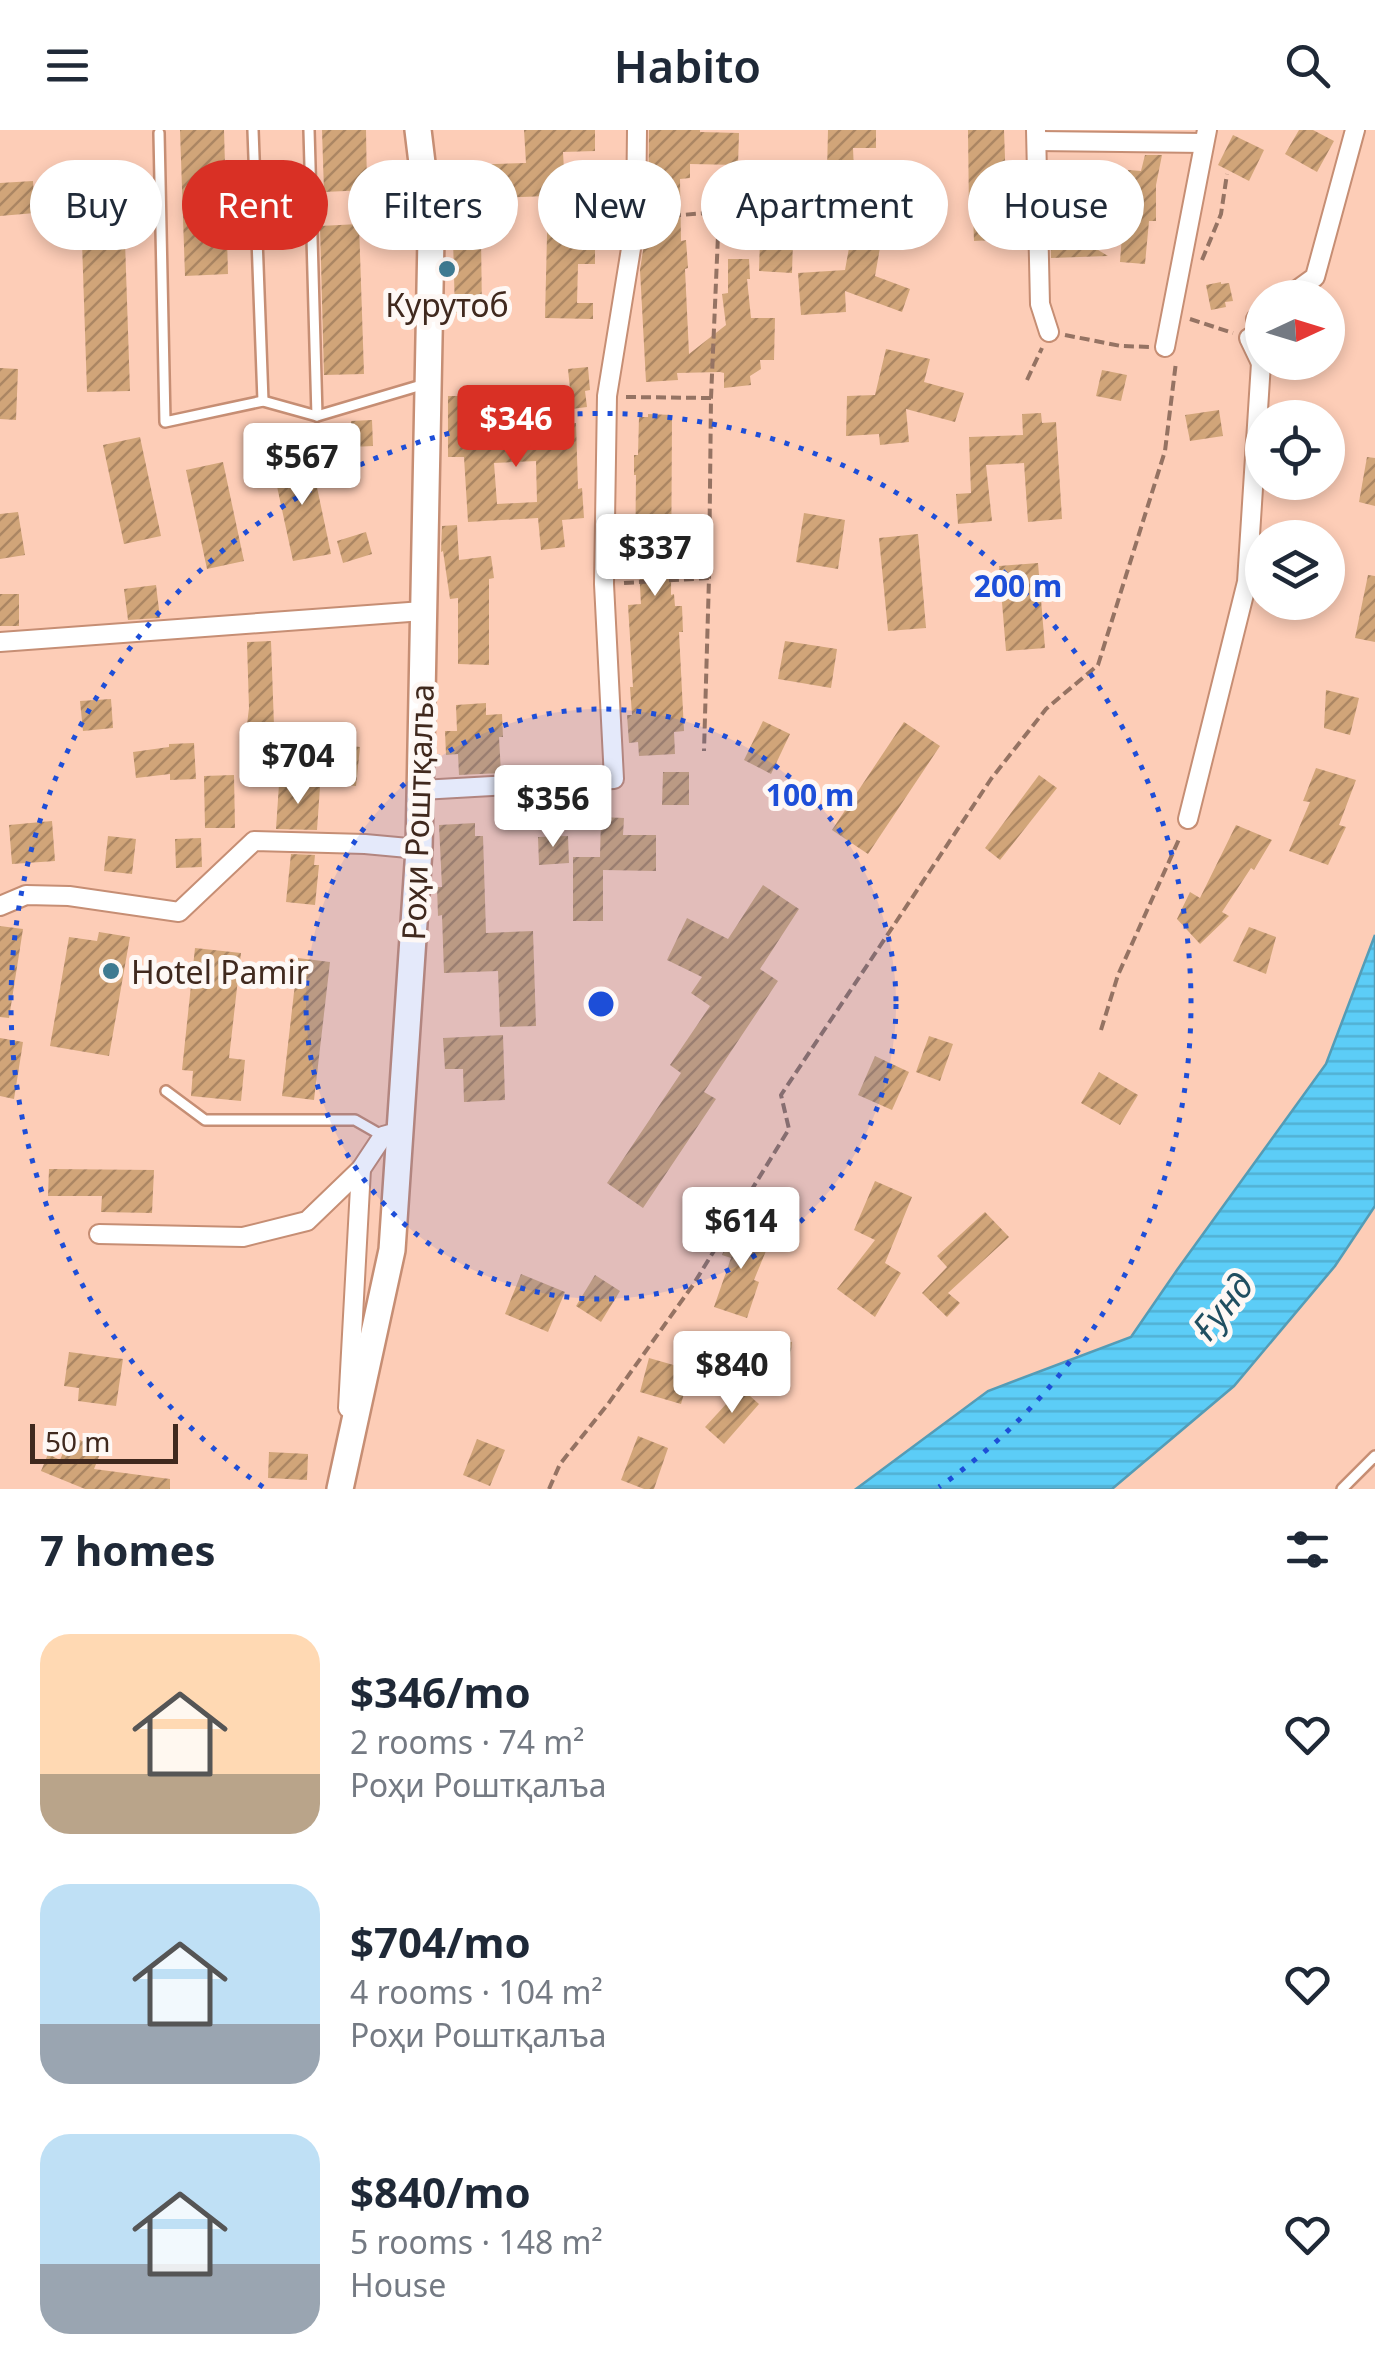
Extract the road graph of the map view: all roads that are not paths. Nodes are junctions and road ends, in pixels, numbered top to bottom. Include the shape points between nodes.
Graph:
1 (253, 130) edge
2 (309, 130) edge
3 (418, 130) edge
4 (636, 130) edge
5 (1355, 130) edge
6 (160, 133) dead end
7 (1036, 136) edge
8 (1206, 136) edge
9 (1311, 280) edge
10 (1049, 332) road end
11 (1171, 347) road end
12 (1257, 380) edge
13 (428, 384) junction
14 (263, 401) junction
15 (317, 416) junction
16 (423, 612) junction
17 (0, 642) edge
18 (422, 790) junction
19 (1188, 819) road end
20 (419, 849) junction
21 (0, 906) edge
22 (166, 1091) dead end
23 (392, 1133) junction
24 (361, 1169) junction
25 (100, 1234) dead end
26 (1375, 1456) edge
27 (341, 1487) edge
28 (1342, 1489) edge

1 - 14 lane
2 - 15 lane
3 - 13 main road, Роҳи Роштқалъа via 431,237
4 - 18 street via 636,218 607,396 604,584 614,779
5 - 9 street
6 - 14 lane via 166,422
7 - 8 street
7 - 10 street via 1040,304
8 - 11 street
12 - 19 street via 1247,582
13 - 15 lane
13 - 16 main road, Роҳи Роштқалъа
14 - 15 lane
16 - 17 street
16 - 18 main road, Роҳи Роштқалъа
18 - 20 main road, Роҳи Роштқалъа
20 - 21 street via 254,842 179,912 68,896 26,895
20 - 23 main road, Роҳи Роштқалъа
22 - 23 lane via 205,1120 355,1120
23 - 24 street
23 - 27 main road, Роҳи Роштқалъа via 392,1250
24 - 25 street via 307,1221 244,1237
24 - 27 street
26 - 28 lane

